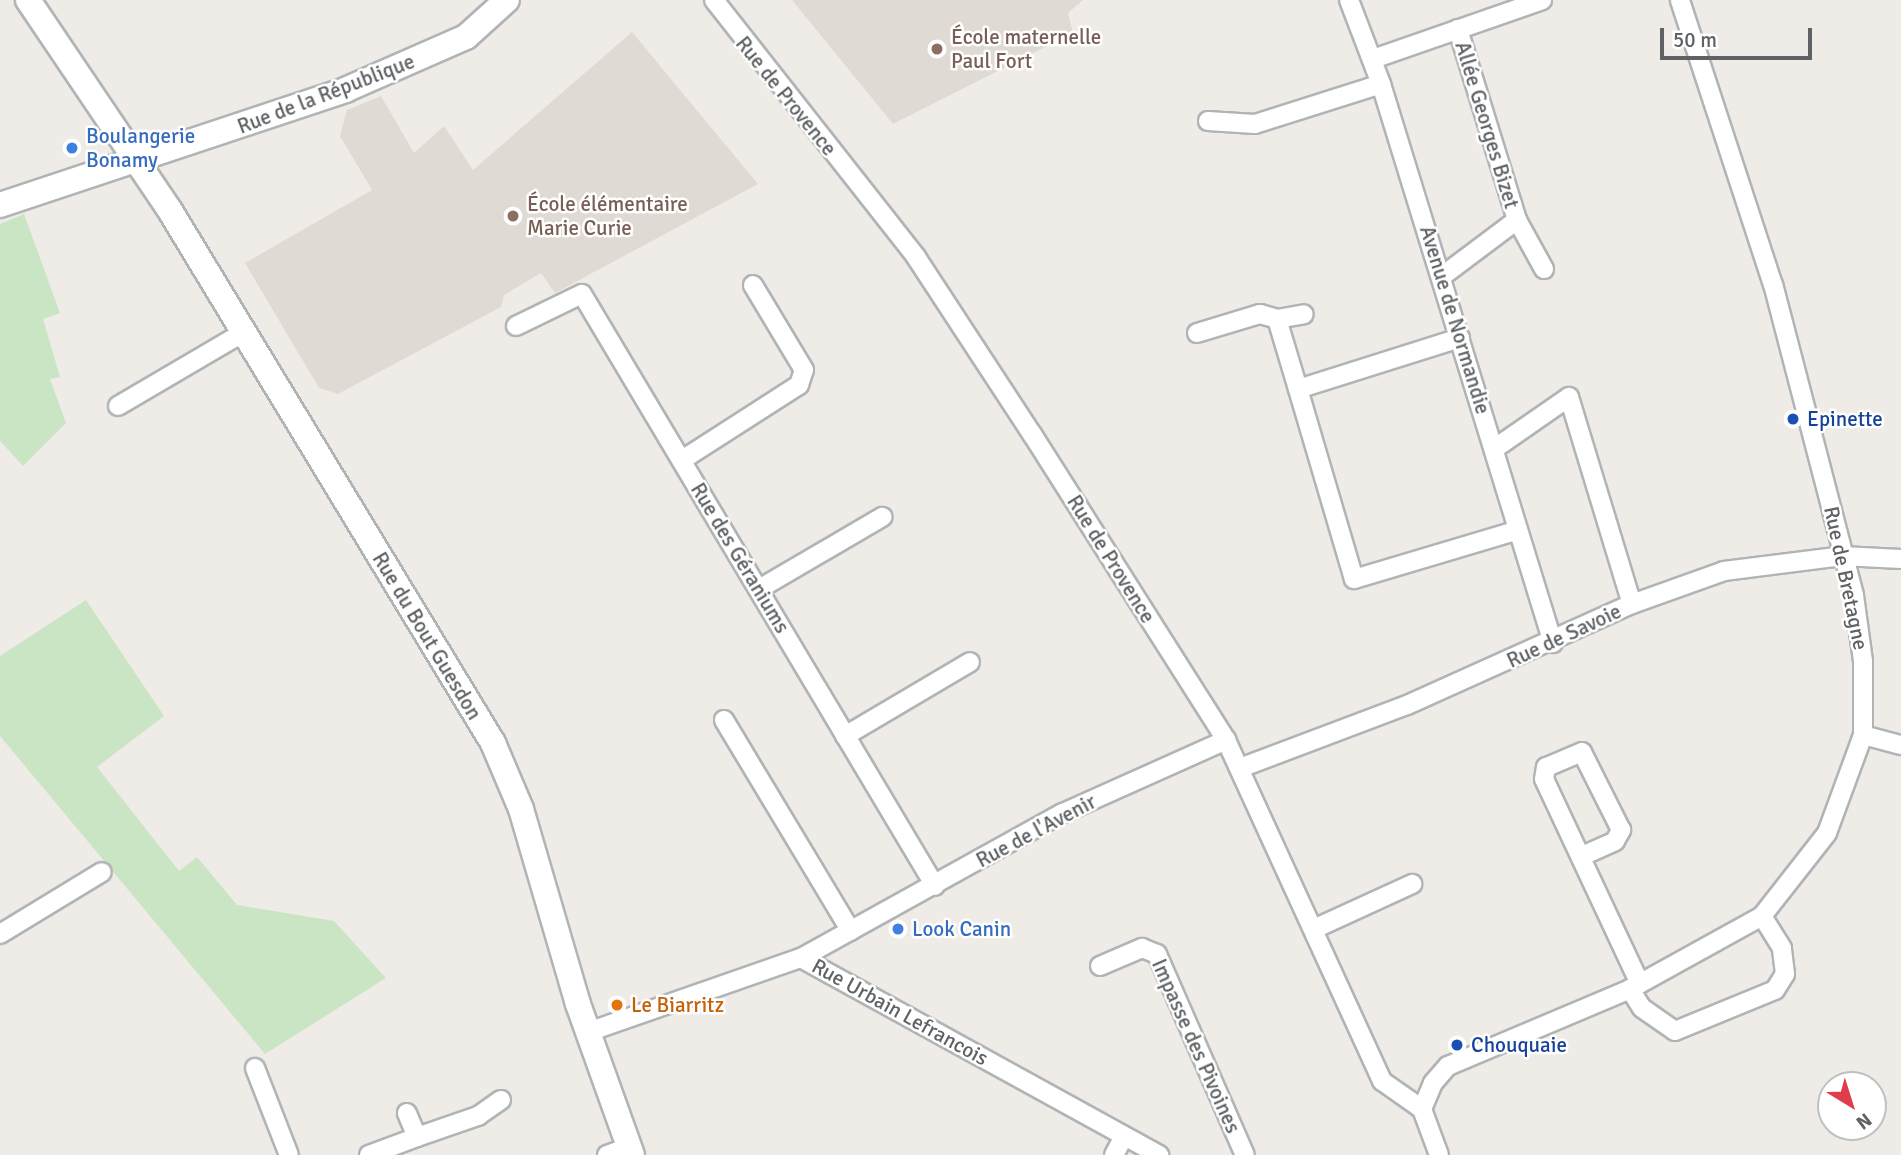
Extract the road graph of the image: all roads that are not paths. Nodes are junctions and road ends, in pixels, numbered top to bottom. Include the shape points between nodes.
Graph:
1 (29, 0) edge
2 (507, 0) edge
3 (713, 0) edge
4 (1349, 0) edge
5 (1542, 0) edge
6 (1680, 0) edge
7 (1458, 29) junction
8 (1373, 59) junction
9 (1381, 84) junction
10 (1208, 121) dead end
11 (131, 160) junction
12 (0, 205) edge
13 (1517, 220) junction
14 (1544, 269) dead end
15 (1441, 277) junction
16 (753, 285) dead end
17 (1304, 314) dead end
18 (1278, 319) junction
19 (516, 326) dead end
20 (244, 332) junction
21 (1197, 333) dead end
22 (1460, 338) junction
23 (1298, 389) junction
24 (118, 406) dead end
25 (1494, 449) junction
26 (682, 460) junction
27 (882, 517) dead end
28 (1518, 530) junction
29 (1842, 556) junction
30 (1901, 559) edge
31 (758, 589) junction
32 (1632, 604) junction
33 (1553, 643) junction
34 (970, 663) dead end
35 (724, 720) dead end
36 (1863, 735) junction
37 (845, 736) junction
38 (1226, 740) junction
39 (1901, 745) edge
40 (1240, 768) junction
41 (1582, 856) junction
42 (102, 872) dead end
43 (1412, 884) dead end
44 (935, 886) junction
45 (1762, 916) junction
46 (1316, 928) junction
47 (851, 931) junction
48 (0, 934) edge
49 (801, 958) junction
50 (1100, 966) dead end
51 (1635, 986) junction
52 (588, 1032) junction
53 (256, 1068) dead end
54 (501, 1100) dead end
55 (1422, 1109) junction
56 (407, 1113) dead end
57 (1124, 1136) junction
58 (417, 1137) junction
59 (623, 1152) edge
60 (289, 1155) edge
61 (369, 1155) edge
62 (1114, 1155) edge
63 (1160, 1155) edge
64 (1245, 1155) edge
65 (1439, 1155) edge

1 - 11 street, Rue du Bout Guesdon
2 - 11 street, Rue de la République via 445,48 218,136
3 - 38 street, Rue de Provence via 916,257
4 - 8 street, Avenue de Normandie
5 - 7 street
6 - 29 street, Rue de Bretagne via 1773,285
7 - 8 street
7 - 13 street, Allée Georges Bizet
8 - 9 street, Avenue de Normandie
9 - 10 street via 1255,124
9 - 15 street, Avenue de Normandie
11 - 12 street, Rue de la République
11 - 20 street, Rue du Bout Guesdon
13 - 14 street, Allée Georges Bizet
13 - 15 street, Allée Georges Bizet
15 - 22 street, Avenue de Normandie
16 - 26 street via 804,370 799,385
17 - 18 street
18 - 21 street via 1260,314
18 - 23 street
19 - 26 street, Rue des Géraniums via 582,294
20 - 24 street
20 - 52 street, Rue du Bout Guesdon via 493,743 522,809
22 - 23 street
22 - 25 street, Avenue de Normandie
23 - 28 street via 1354,579
25 - 28 street, Avenue de Normandie
25 - 32 street via 1569,397
26 - 31 street, Rue des Géraniums
27 - 31 street
28 - 33 street, Avenue de Normandie
29 - 30 street, Rue de Savoie
29 - 32 street, Rue de Savoie via 1724,571
29 - 36 street, Rue de Bretagne via 1863,661
31 - 37 street, Rue des Géraniums
32 - 33 street, Rue de Savoie
33 - 40 street, Rue de Savoie
34 - 37 street
35 - 47 street
36 - 39 street
36 - 45 street, Rue de Bretagne via 1827,833
37 - 44 street, Rue des Géraniums
38 - 40 street, Rue de Provence
38 - 44 street, Rue de l'Avenir via 1063,813
40 - 46 street, Rue de Provence
41 - 41 street via 1544,771 1583,752 1622,830 1615,841
41 - 51 street
42 - 48 street
43 - 46 street
44 - 47 street, Rue de l'Avenir
45 - 51 street, Rue de Bretagne
45 - 51 street via 1783,948 1785,974 1775,990 1675,1031 1642,1008
46 - 55 street, Rue de Provence via 1382,1081
47 - 49 street, Rue de l'Avenir
49 - 52 street, Rue Urbain Lefrancois
49 - 57 street, Rue Urbain Lefrancois
50 - 64 street, Impasse des Pivoines via 1142,948 1157,954
51 - 55 street, Rue de Bretagne via 1448,1066 1433,1083
52 - 59 street, Rue du Bout Guesdon
53 - 60 street
54 - 58 street via 478,1116
55 - 65 street
56 - 58 street
57 - 62 street
57 - 63 street, Rue Urbain Lefrancois
58 - 61 street

